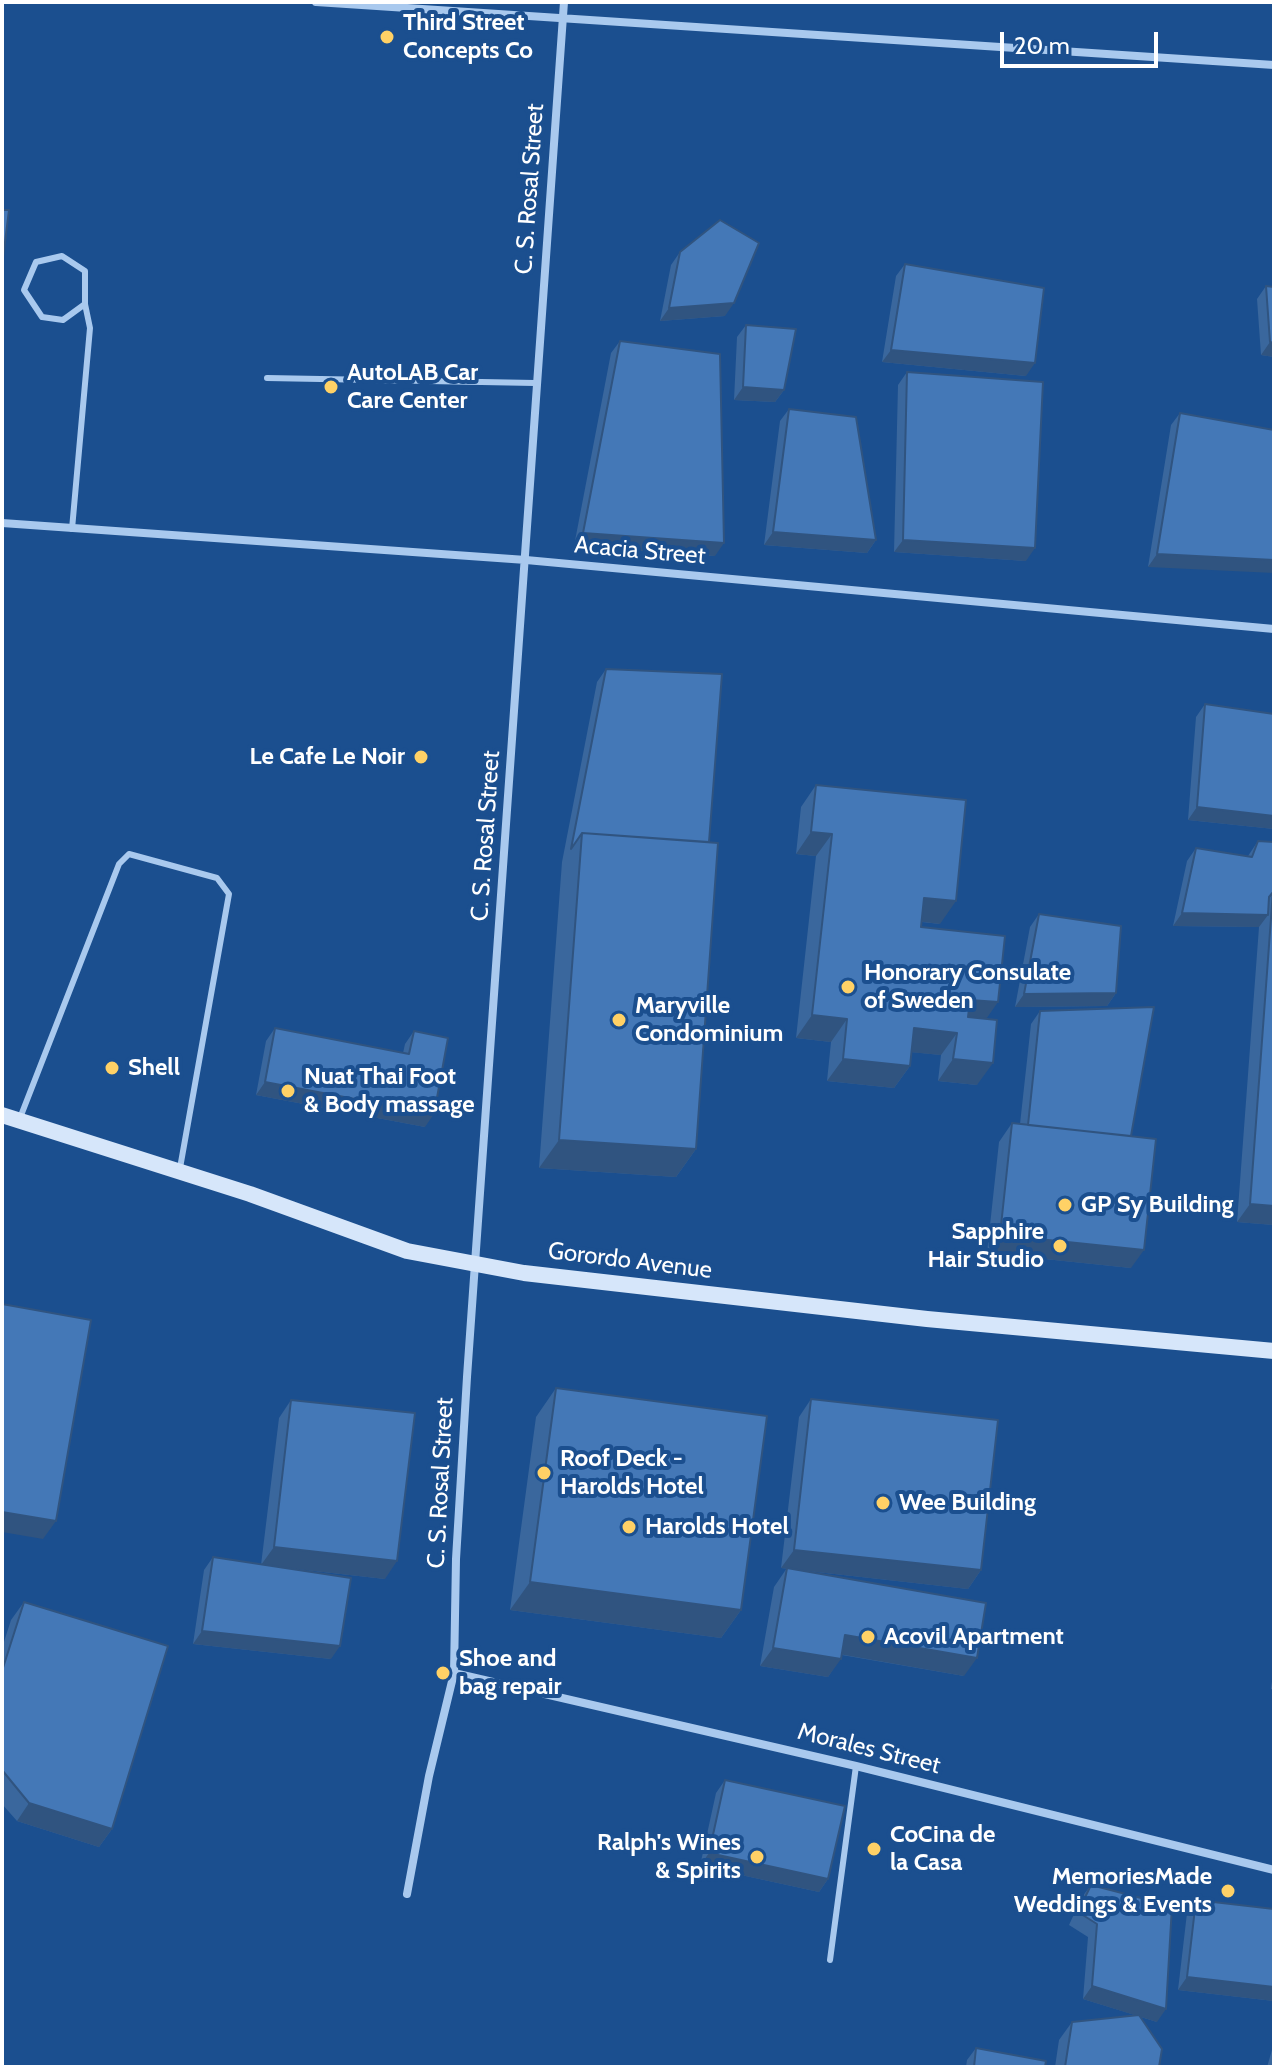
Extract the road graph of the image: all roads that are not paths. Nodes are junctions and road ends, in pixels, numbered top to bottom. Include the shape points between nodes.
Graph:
1 (316, 2) edge
2 (564, 2) edge
3 (562, 17) junction
4 (1274, 65) edge
5 (85, 304) junction
6 (267, 378) dead end
7 (535, 383) junction
8 (2, 523) edge
9 (72, 529) junction
10 (526, 560) junction
11 (1274, 629) edge
12 (10, 1118) edge
13 (179, 1172) junction
14 (475, 1264) junction
15 (1274, 1351) edge
16 (454, 1673) junction
17 (856, 1766) junction
18 (1274, 1870) edge
19 (407, 1894) dead end
20 (830, 1960) dead end

1 - 3 street
2 - 3 street, C. S. Rosal Street
3 - 4 street
3 - 7 street, C. S. Rosal Street
5 - 5 lane via 85,271 62,256 36,262 24,290 42,317 63,320
5 - 9 lane via 90,328
6 - 7 lane
7 - 10 street, C. S. Rosal Street
8 - 9 street, Acacia Street
9 - 10 street, Acacia Street
10 - 11 street, Acacia Street
10 - 14 street, C. S. Rosal Street
12 - 13 main road, Gorordo Avenue
12 - 13 lane via 119,864 129,854 217,878 229,894
13 - 14 main road, Gorordo Avenue via 407,1251
14 - 15 main road, Gorordo Avenue via 911,1318
14 - 16 street, C. S. Rosal Street
16 - 17 street, Morales Street
16 - 19 street, C. S. Rosal Street
17 - 18 street, Morales Street
17 - 20 lane

